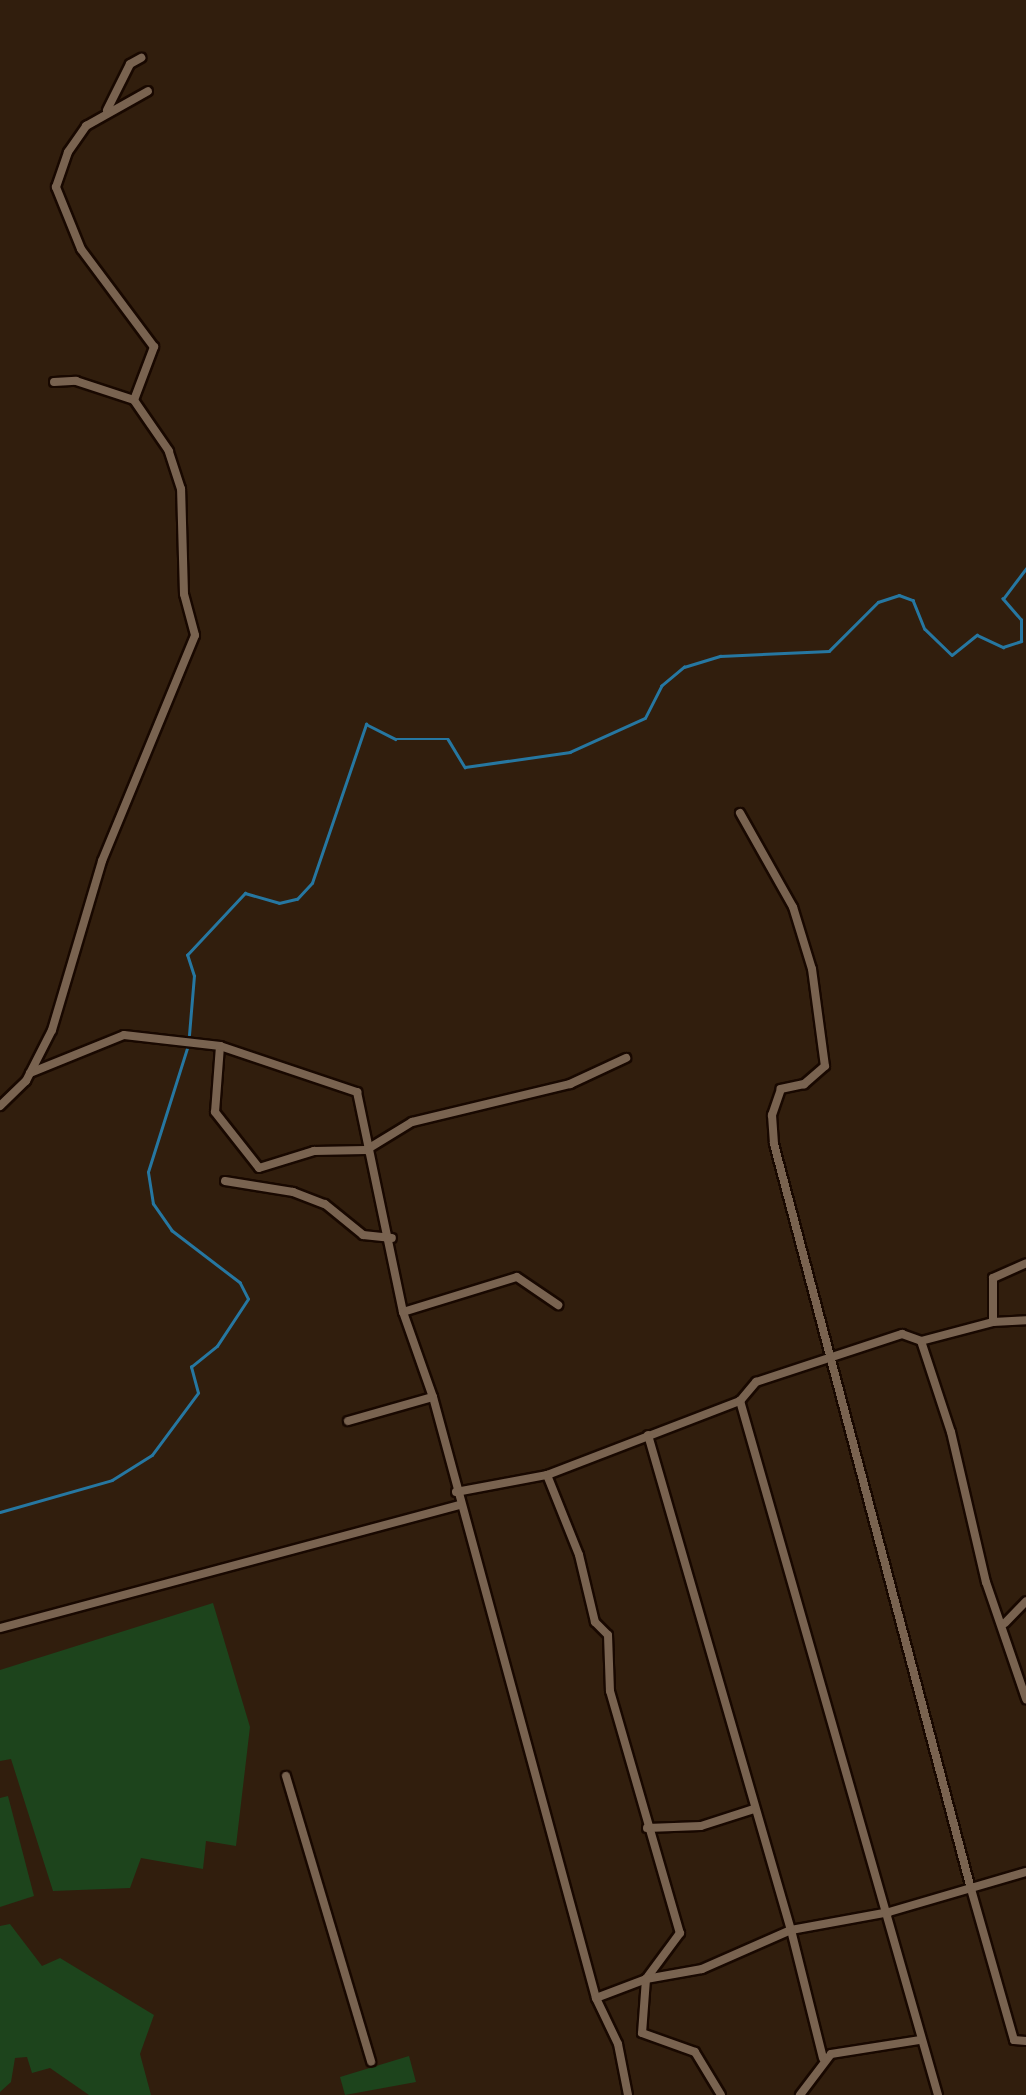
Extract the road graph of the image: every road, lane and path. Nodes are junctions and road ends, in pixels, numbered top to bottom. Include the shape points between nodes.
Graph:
1 (141, 58) dead end
2 (148, 91) dead end
3 (106, 110) junction
4 (54, 382) dead end
5 (134, 400) junction
6 (740, 812) dead end
7 (220, 1046) junction
8 (626, 1058) dead end
9 (30, 1073) junction
10 (0, 1106) edge
11 (366, 1150) junction
12 (225, 1182) dead end
13 (392, 1238) junction
14 (1026, 1263) edge
15 (558, 1305) dead end
16 (403, 1312) junction
17 (1026, 1320) edge
18 (993, 1322) junction
19 (921, 1341) junction
20 (827, 1362) junction
21 (433, 1397) junction
22 (740, 1402) junction
23 (348, 1422) dead end
24 (648, 1435) junction
25 (547, 1475) junction
26 (456, 1492) junction
27 (459, 1505) junction
28 (1026, 1601) edge
29 (1005, 1624) junction
30 (0, 1628) edge
31 (1026, 1699) edge
32 (286, 1776) dead end
33 (754, 1809) junction
34 (647, 1828) junction
35 (1026, 1872) edge
36 (971, 1888) junction
37 (889, 1912) junction
38 (791, 1930) junction
39 (646, 1979) junction
40 (596, 1998) junction
41 (920, 2040) junction
42 (1026, 2041) edge
43 (823, 2058) junction
44 (371, 2062) dead end
45 (628, 2095) edge
46 (721, 2095) edge
47 (800, 2095) edge
48 (938, 2095) edge

1 - 3 street via 130,64
2 - 3 street
3 - 5 street via 68,152 56,186 81,250 154,347
4 - 5 street
5 - 9 street via 169,451 182,489 184,594 195,635 131,780 52,1030
6 - 20 street via 793,907 812,968 824,1066 804,1084 782,1089 772,1115
7 - 9 street via 124,1035
7 - 11 street via 358,1092
7 - 11 street via 215,1112 259,1168 314,1151
8 - 11 street via 570,1084 412,1122
9 - 10 street
11 - 13 street
12 - 13 street via 293,1192 325,1204 363,1236
13 - 16 street
14 - 18 street via 994,1278
15 - 16 street via 518,1277
16 - 21 street
17 - 18 street
18 - 19 street
19 - 20 street via 902,1334
19 - 29 street via 951,1432 986,1582
20 - 22 street via 756,1382
20 - 36 street
21 - 23 street
21 - 26 street
22 - 24 street
22 - 37 street
24 - 25 street
24 - 33 street
25 - 26 street
25 - 34 street via 579,1556 595,1622 608,1636 610,1690
26 - 27 street
27 - 30 street
27 - 40 street
28 - 29 street
29 - 31 street
32 - 44 street
33 - 34 street via 700,1826
33 - 38 street
34 - 39 street via 680,1932
35 - 36 street
36 - 37 street
36 - 42 street via 1014,2040
37 - 38 street
37 - 41 street
38 - 39 street via 702,1969
38 - 43 street
39 - 40 street
39 - 46 street via 642,2033 695,2052
40 - 45 street via 618,2044
41 - 43 street
41 - 48 street
43 - 47 street

